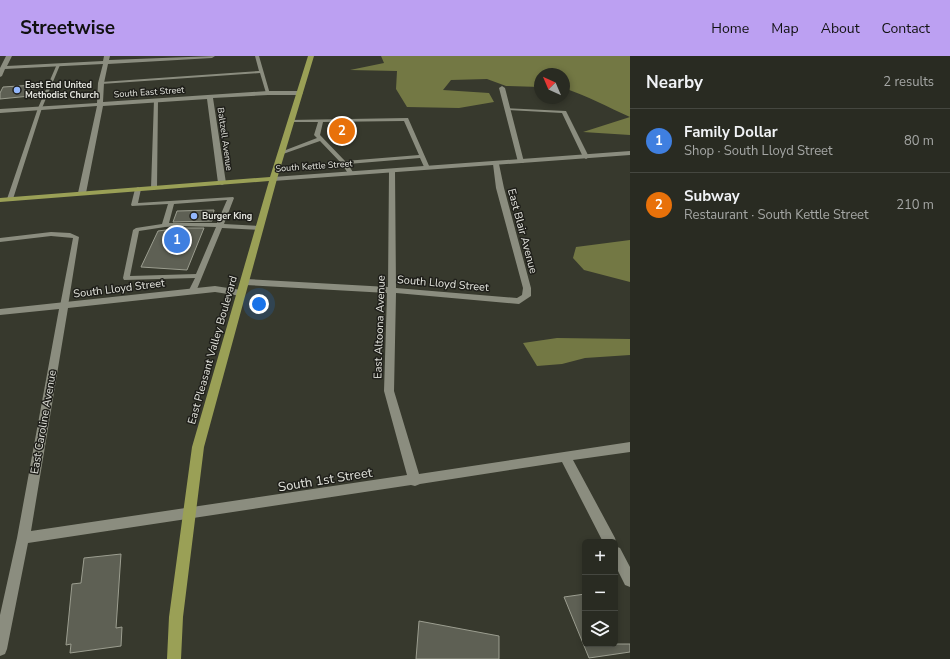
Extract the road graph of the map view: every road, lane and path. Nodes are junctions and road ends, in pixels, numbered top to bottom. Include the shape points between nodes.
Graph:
1 (9, 56) edge
2 (212, 56) edge
3 (257, 56) edge
4 (311, 56) edge
5 (107, 59) edge
6 (58, 65) junction
7 (3, 68) junction
8 (261, 72) junction
9 (0, 75) edge
10 (101, 83) junction
11 (502, 88) dead end
12 (268, 93) junction
13 (300, 93) junction
14 (210, 97) junction
15 (156, 100) junction
16 (100, 104) junction
17 (40, 108) junction
18 (507, 109) junction
19 (0, 111) edge
20 (291, 121) junction
21 (321, 121) junction
22 (321, 139) junction
23 (281, 153) junction
24 (630, 154) edge
25 (421, 156) junction
26 (586, 157) junction
27 (521, 162) junction
28 (344, 163) junction
29 (496, 164) junction
30 (427, 168) junction
31 (392, 171) junction
32 (351, 174) junction
33 (273, 179) junction
34 (222, 183) junction
35 (154, 188) junction
36 (138, 189) junction
37 (82, 193) junction
38 (10, 199) junction
39 (0, 200) edge
40 (171, 203) junction
41 (164, 225) junction
42 (220, 226) junction
43 (259, 228) junction
44 (0, 240) edge
45 (200, 276) junction
46 (244, 282) junction
47 (392, 290) junction
48 (192, 292) junction
49 (241, 293) junction
50 (519, 301) joint
51 (64, 306) junction
52 (0, 312) edge
53 (630, 447) edge
54 (565, 457) junction
55 (415, 481) junction
56 (188, 515) junction
57 (23, 538) junction
58 (608, 539) edge
59 (618, 558) edge
60 (630, 580) edge
61 (0, 649) edge
62 (174, 659) edge

1 - 7 street
2 - 5 street
3 - 8 lane
4 - 13 main road, East Pleasant Valley Boulevard
5 - 6 street
5 - 10 street
6 - 7 street
6 - 17 lane
7 - 9 street
8 - 10 lane
8 - 12 lane
10 - 16 street
11 - 18 street
12 - 13 street, South East Street
12 - 14 street, South East Street
13 - 20 main road, East Pleasant Valley Boulevard
14 - 15 street, South East Street
14 - 34 street, Baltzell Avenue
15 - 16 street, South East Street
15 - 35 lane
16 - 17 street, South East Street
16 - 37 street
17 - 19 street, South East Street
17 - 38 lane
18 - 26 lane via 564,112
18 - 27 street
20 - 21 lane
20 - 23 main road, East Pleasant Valley Boulevard
21 - 22 lane via 317,135
21 - 25 lane via 406,119
22 - 23 lane
22 - 28 lane
23 - 33 main road, East Pleasant Valley Boulevard
24 - 26 street, South Kettle Street
25 - 28 lane
25 - 30 lane
26 - 27 street, South Kettle Street
27 - 29 street, South Kettle Street
28 - 32 lane
29 - 30 street, South Kettle Street
29 - 50 street, East Blair Avenue via 526,288 526,296
30 - 31 street, South Kettle Street
31 - 32 street, South Kettle Street
31 - 47 street, East Altoona Avenue
32 - 33 street, South Kettle Street
33 - 34 main road, South Kettle Street
33 - 43 main road, East Pleasant Valley Boulevard
34 - 35 main road, South Kettle Street
35 - 36 main road, South Kettle Street
36 - 37 main road, South Kettle Street
36 - 40 lane via 134,205
37 - 38 main road, South Kettle Street
38 - 39 main road, South Kettle Street
40 - 41 lane
40 - 42 lane via 231,198
41 - 42 lane
41 - 45 lane via 136,230 126,278
42 - 43 lane
42 - 45 lane
43 - 46 main road, East Pleasant Valley Boulevard
44 - 51 lane via 71,234 76,237
45 - 48 lane
46 - 47 street, South Lloyd Street
46 - 49 main road, East Pleasant Valley Boulevard
47 - 50 street, South Lloyd Street
47 - 55 street, East Altoona Avenue via 389,391
48 - 49 street, South Lloyd Street via 214,289
48 - 51 street, South Lloyd Street
49 - 56 main road, East Pleasant Valley Boulevard via 198,447
51 - 52 street, South Lloyd Street
51 - 57 street, East Caroline Avenue
53 - 54 street, South 1st Street
54 - 55 street, South 1st Street
54 - 58 street
55 - 56 street, South 1st Street
56 - 57 street, South 1st Street
56 - 62 main road, East Pleasant Valley Boulevard via 176,617
57 - 61 street, East Caroline Avenue
59 - 60 street

